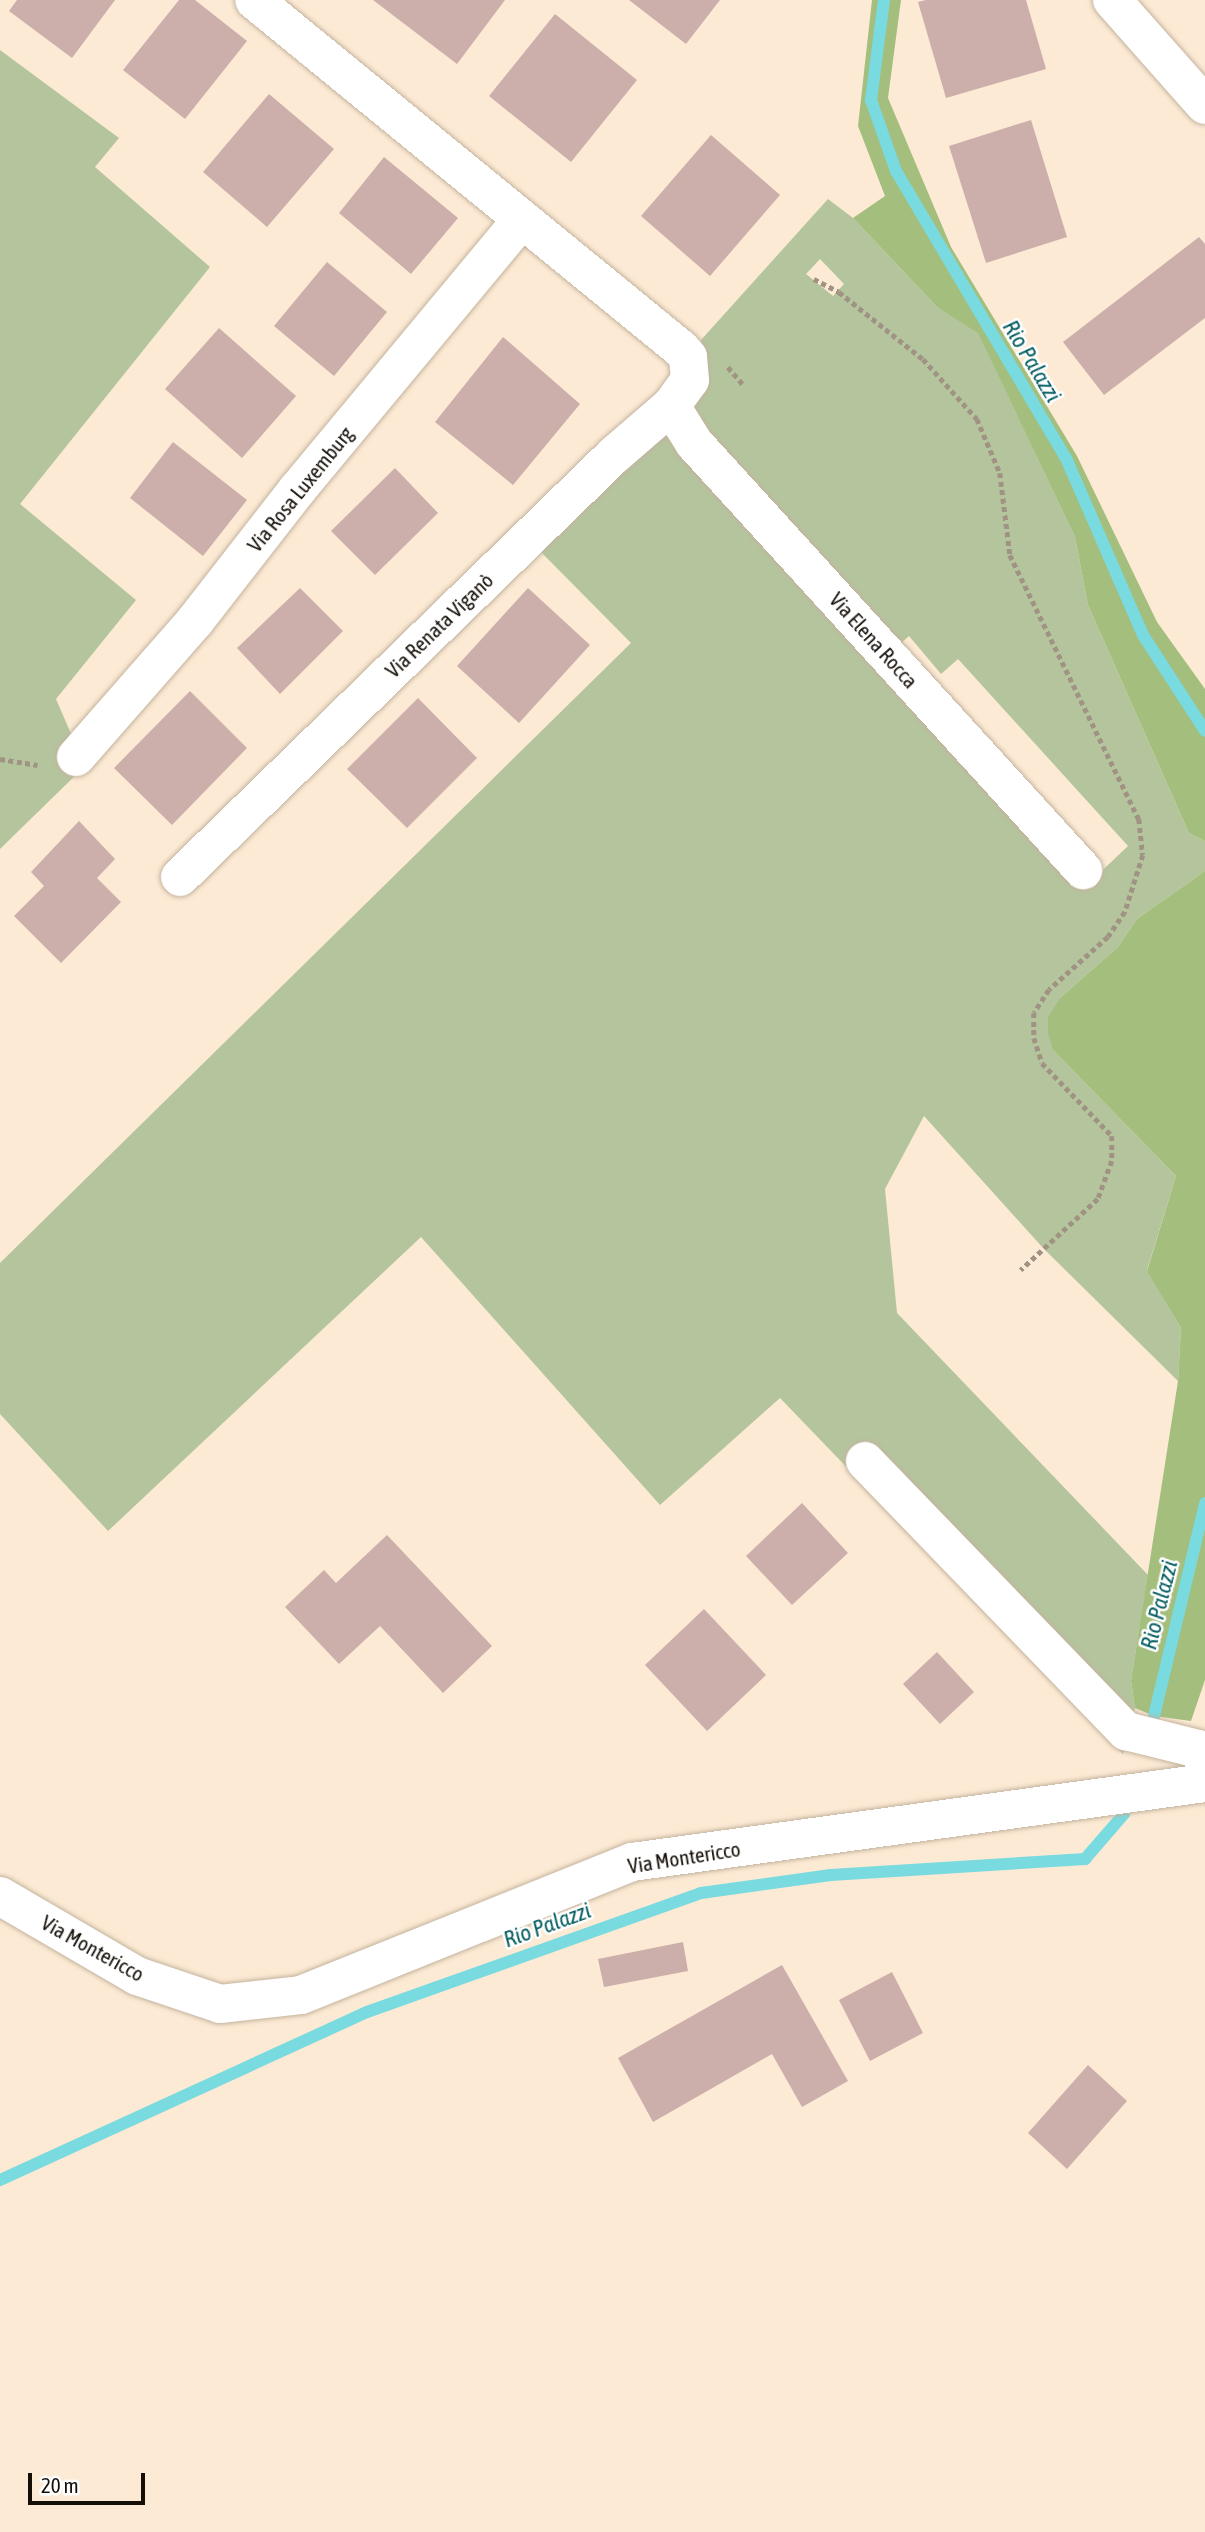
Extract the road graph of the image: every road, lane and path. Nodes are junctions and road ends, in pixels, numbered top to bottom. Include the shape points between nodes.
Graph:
1 (254, 0) edge
2 (1112, 0) edge
3 (1205, 105) edge
4 (522, 219) junction
5 (671, 406) junction
6 (76, 757) dead end
7 (1083, 870) dead end
8 (180, 877) dead end
9 (864, 1461) dead end
10 (1205, 1762) edge
11 (1205, 1783) edge
12 (0, 1896) edge

1 - 4 street
2 - 3 street
4 - 5 street, Via Renata Viganò via 681,349 691,371 685,391
4 - 6 street, Via Rosa Luxemburg via 297,490 195,621
5 - 7 street, Via Elena Rocca via 694,443
5 - 8 street, Via Renata Viganò via 613,456
9 - 10 street via 1126,1731 1198,1749
11 - 12 street, Via Montericco via 632,1862 301,1995 220,2004 137,1976

